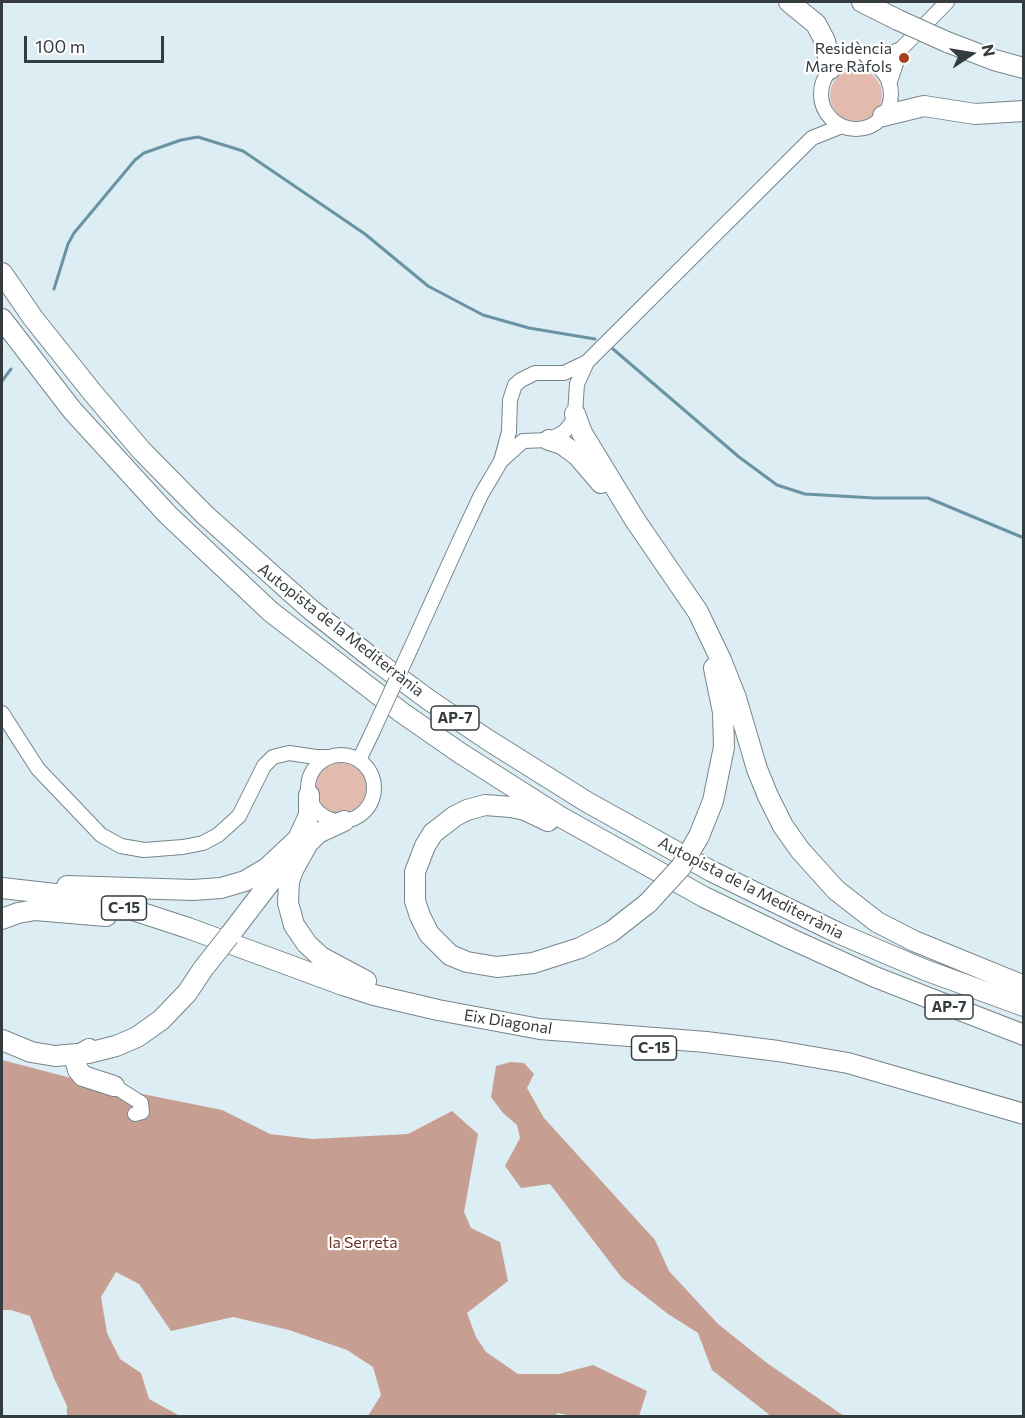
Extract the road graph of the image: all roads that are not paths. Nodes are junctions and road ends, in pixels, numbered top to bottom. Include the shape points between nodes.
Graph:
1 (789, 2) edge
2 (862, 2) edge
3 (947, 2) edge
4 (901, 49) junction
5 (870, 62) junction
6 (1023, 68) edge
7 (830, 69) junction
8 (889, 84) junction
9 (824, 108) junction
10 (1023, 111) edge
11 (883, 116) junction
12 (842, 126) junction
13 (812, 138) junction
14 (2, 273) edge
15 (2, 319) edge
16 (587, 362) junction
17 (551, 373) junction
18 (575, 407) junction
19 (511, 417) junction
20 (541, 440) junction
21 (501, 461) junction
22 (2, 713) edge
23 (289, 753) junction
24 (328, 757) junction
25 (359, 760) junction
26 (309, 789) junction
27 (344, 821) junction
28 (303, 841) junction
29 (2, 882) edge
30 (2, 888) edge
31 (2, 900) edge
32 (106, 916) junction
33 (2, 919) edge
34 (875, 977) junction
35 (1023, 986) edge
36 (1023, 1006) edge
37 (438, 1010) junction
38 (147, 1026) junction
39 (2, 1033) edge
40 (1023, 1035) edge
41 (2, 1040) edge
42 (31, 1052) junction
43 (79, 1055) junction
44 (83, 1076) junction
45 (114, 1086) junction
46 (135, 1114) dead end
47 (1023, 1114) edge
48 (1023, 1124) edge

1 - 7 highway via 816,24 825,40
2 - 6 highway, bridge via 947,42
3 - 4 street
4 - 5 street
4 - 8 street
5 - 7 street via 850,59
5 - 8 street
7 - 9 street via 821,89
8 - 11 street via 890,99
9 - 12 street
9 - 13 street
10 - 11 highway via 975,114 924,106
11 - 12 street via 859,129
12 - 13 street
13 - 16 street
14 - 36 highway, Autopista de la Mediterrània / AP-7 via 92,392 141,450 205,515 310,609 429,700 567,790 711,871 838,933
15 - 34 highway, Autopista de la Mediterrània / AP-7 via 72,410 168,515 271,612 345,671 460,753 559,816 704,897
16 - 17 street via 573,370
16 - 18 street via 578,384
17 - 18 street via 571,389
17 - 19 street via 528,375 515,386 510,400
18 - 20 street via 571,424 564,432
18 - 35 highway via 582,433 634,520 698,612 729,679 768,796 800,850 836,890 877,922
19 - 20 street via 521,432
19 - 21 street
20 - 21 street via 519,443
20 - 34 highway, bridge via 562,444 594,473 695,623 713,663 722,704 724,747 713,801 681,867 648,903 611,932 580,948 555,958 514,966 480,965 450,955 429,934 416,901 415,872 424,846 442,824 467,810 511,807 538,816 650,879 762,935
21 - 25 street, bridge
22 - 23 street via 38,769 101,835 121,846 144,850 183,847 218,835 239,816 268,761
23 - 24 street
23 - 26 street via 303,764
24 - 25 street via 338,754
24 - 26 street via 315,767
25 - 27 street via 373,778 373,795 365,811
26 - 27 street via 317,811 327,818
26 - 28 highway
27 - 28 highway
28 - 29 highway via 256,875 221,888 179,890
28 - 37 highway via 288,892 290,915 300,936 313,951 343,970
28 - 38 highway, bridge via 178,1003
30 - 37 highway, Eix Diagonal / C-15 via 72,896 143,913 354,988
31 - 32 highway, Eix Diagonal / C-15
32 - 33 highway via 35,909
32 - 48 highway, Eix Diagonal / C-15 via 157,928 361,998 467,1027 781,1063 882,1084
34 - 40 highway, Autopista de la Mediterrània / AP-7
37 - 47 highway, Eix Diagonal / C-15 via 540,1029 706,1042 848,1063
38 - 39 highway via 74,1046 36,1045
38 - 43 highway
38 - 45 highway via 127,1047 103,1058 102,1074
41 - 42 highway
42 - 43 highway
42 - 44 highway
43 - 44 highway via 76,1066
44 - 45 highway
45 - 46 street via 141,1103 142,1112

